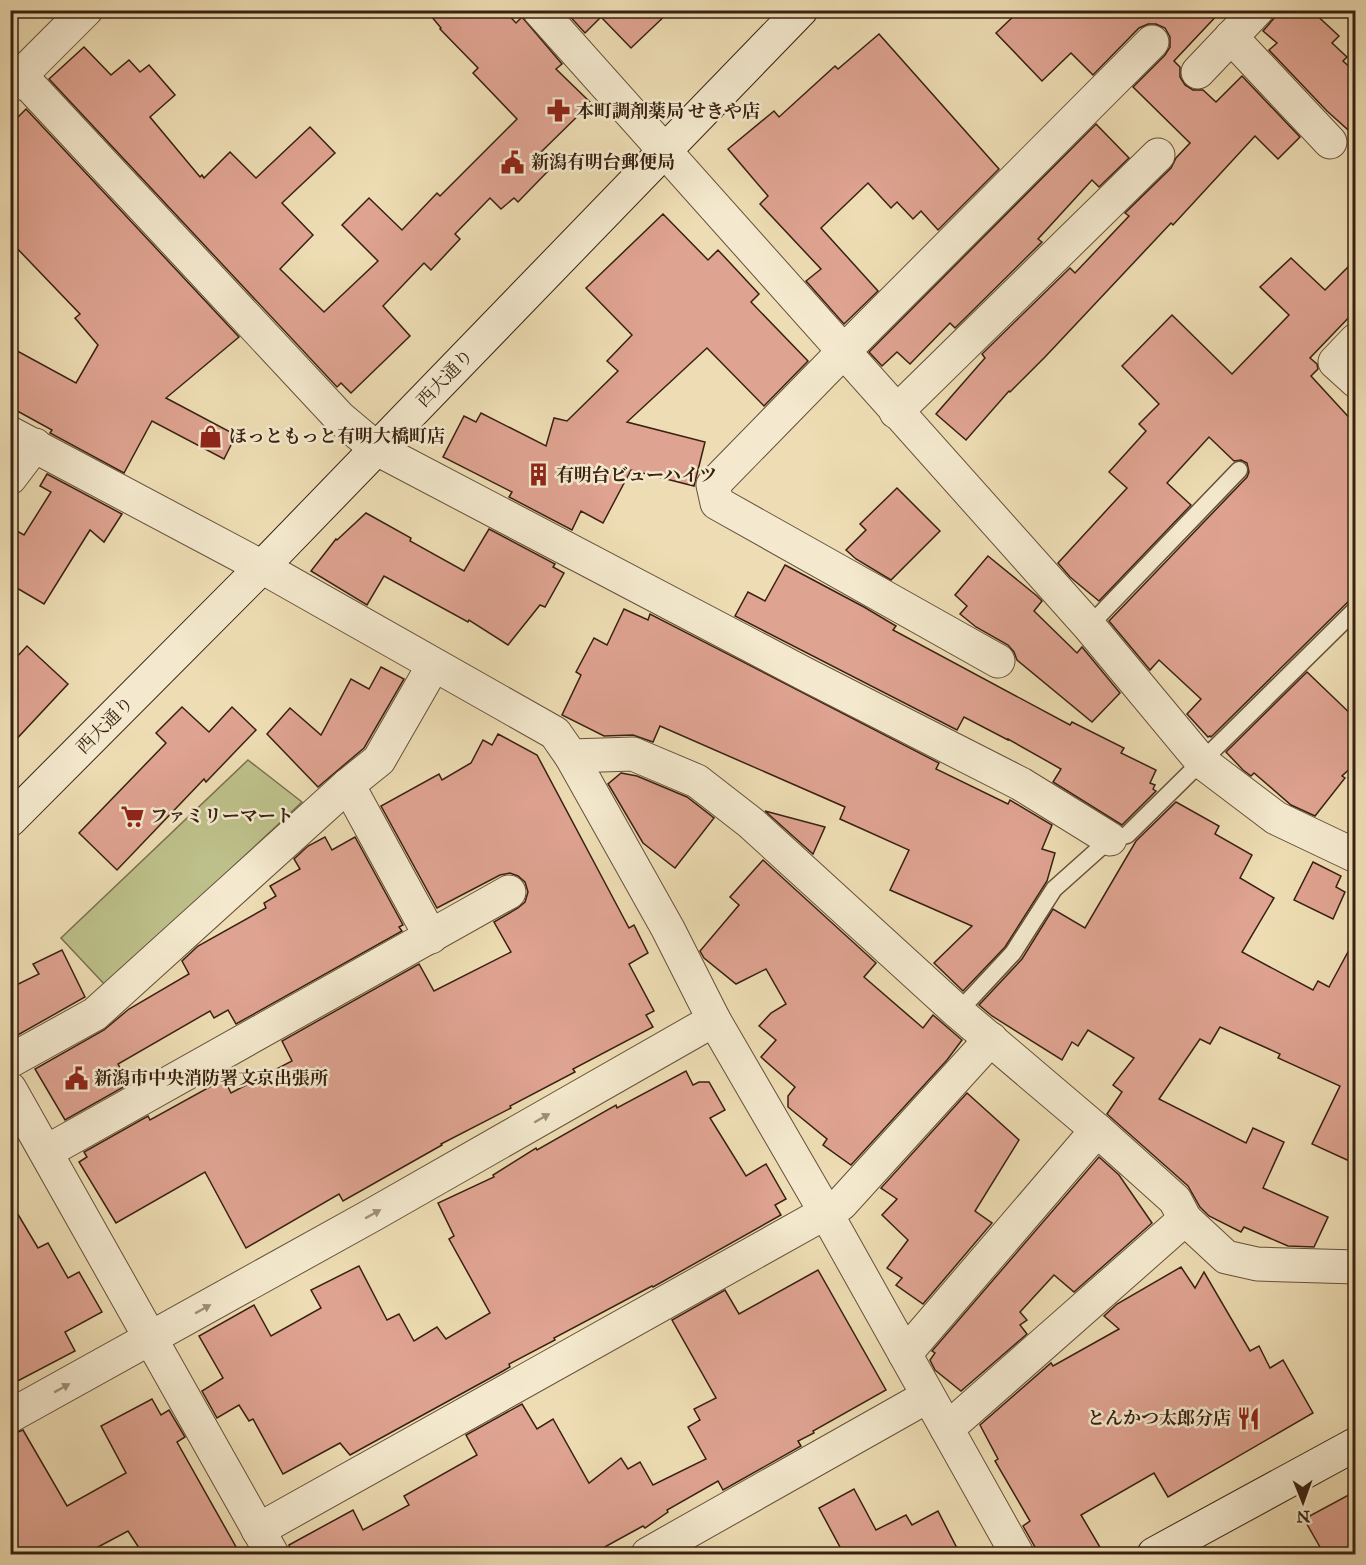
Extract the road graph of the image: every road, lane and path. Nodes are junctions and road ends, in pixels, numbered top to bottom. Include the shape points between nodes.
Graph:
1 (86, 10) edge
2 (539, 10) edge
3 (801, 10) edge
4 (1257, 10) edge
5 (1231, 38) junction
6 (1152, 42) dead end
7 (1198, 72) dead end
8 (16, 81) edge
9 (1330, 142) dead end
10 (663, 151) junction
11 (1158, 155) dead end
12 (1356, 340) edge
13 (843, 352) junction
14 (1356, 381) edge
15 (896, 412) junction
16 (23, 439) edge
17 (377, 449) junction
18 (1239, 470) dead end
19 (10, 478) edge
20 (262, 567) junction
21 (1356, 609) edge
22 (1089, 626) junction
23 (998, 661) dead end
24 (433, 666) junction
25 (571, 756) junction
26 (1202, 762) junction
27 (348, 785) junction
28 (10, 820) edge
29 (1110, 839) junction
30 (1356, 856) edge
31 (509, 892) dead end
32 (431, 937) junction
33 (958, 1012) junction
34 (714, 1020) junction
35 (991, 1039) junction
36 (10, 1061) edge
37 (10, 1089) edge
38 (1097, 1130) junction
39 (46, 1152) junction
40 (826, 1213) junction
41 (1185, 1219) junction
42 (1356, 1267) edge
43 (152, 1338) junction
44 (905, 1354) junction
45 (928, 1396) junction
46 (10, 1416) edge
47 (947, 1429) junction
48 (1356, 1444) edge
49 (265, 1542) edge
50 (648, 1554) edge
51 (1017, 1554) edge
52 (1154, 1554) edge

1 - 8 street
2 - 10 street
3 - 10 street, 西大通り
4 - 5 street
5 - 7 street
5 - 9 street
6 - 13 street
8 - 17 street via 340,418
10 - 13 street
10 - 17 street, 西大通り
11 - 15 street
12 - 14 street via 1335,362
13 - 15 street
13 - 23 street via 713,485 717,503
15 - 22 street
16 - 19 street
16 - 20 street
17 - 20 street, 西大通り
17 - 29 street via 1021,784
18 - 22 lane
20 - 24 street
20 - 28 street, 西大通り
21 - 26 lane
22 - 26 street
24 - 25 street via 555,733
24 - 27 street via 378,760
25 - 33 street via 633,754 697,782 751,823
25 - 34 street via 668,928
26 - 29 lane via 1127,835
26 - 30 street via 1276,818
27 - 32 street
27 - 36 street via 95,1014
29 - 33 lane via 1054,890 1013,953
31 - 32 street
32 - 39 street
33 - 35 street
34 - 40 street
43 -> 34 street
35 - 38 street
35 - 40 street via 841,1204
37 - 39 street
38 - 41 street via 1174,1200
38 - 44 street
39 - 43 street
40 - 44 street
40 - 49 street
41 - 42 street via 1226,1257 1257,1264
41 - 47 street
46 -> 43 street
43 - 49 street
44 - 45 street
45 - 47 street
45 - 50 street
47 - 51 street
48 - 52 street

